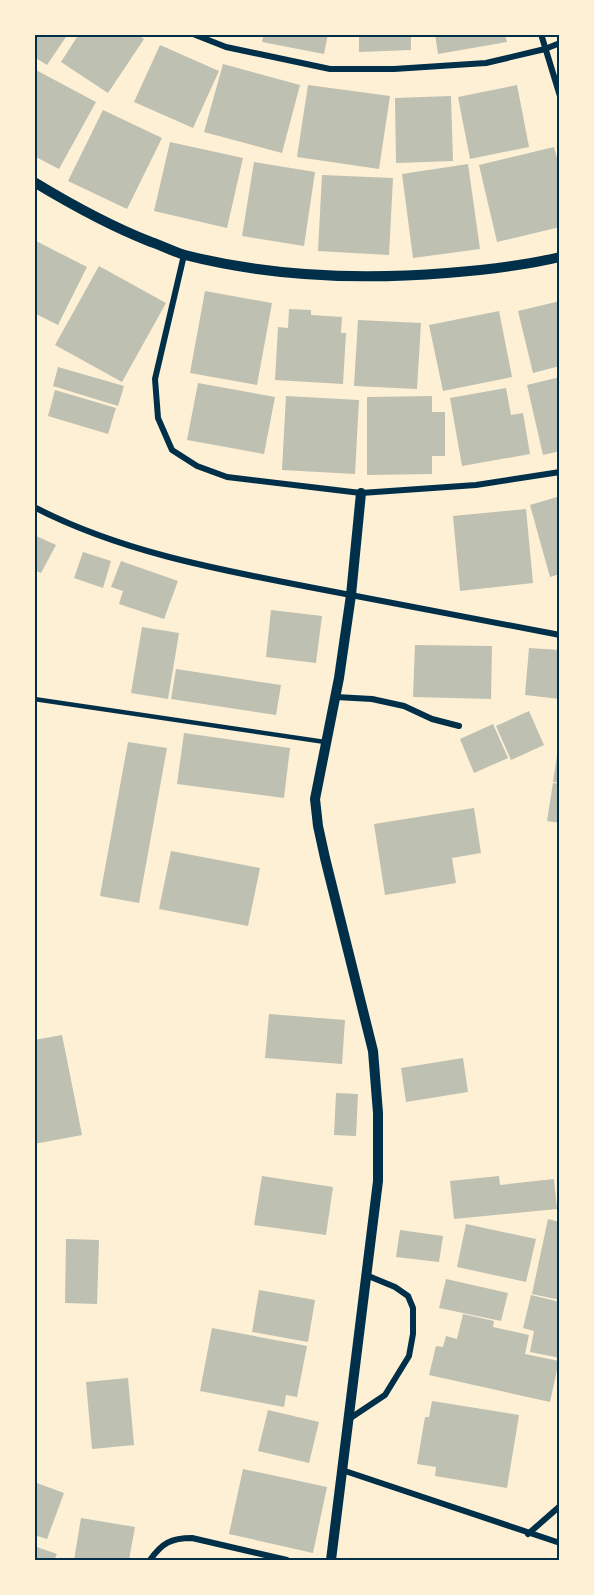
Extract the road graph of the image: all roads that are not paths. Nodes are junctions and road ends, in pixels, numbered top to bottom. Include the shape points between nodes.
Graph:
1 (193, 34) edge
2 (541, 34) edge
3 (560, 42) edge
4 (545, 49) junction
5 (560, 96) edge
6 (34, 182) edge
7 (184, 255) junction
8 (560, 257) edge
9 (560, 472) edge
10 (361, 493) junction
11 (34, 507) edge
12 (351, 596) junction
13 (560, 635) edge
14 (336, 697) junction
15 (34, 699) edge
16 (459, 726) dead end
17 (327, 742) junction
18 (366, 1275) junction
19 (349, 1419) junction
20 (342, 1470) junction
21 (560, 1506) edge
22 (528, 1534) junction
23 (560, 1543) edge
24 (150, 1560) edge
25 (287, 1560) edge
26 (331, 1560) edge

1 - 4 street via 226,47 330,69 486,63
2 - 4 street
3 - 4 street
4 - 5 street
6 - 7 street via 133,235
7 - 8 street via 322,276 392,277 487,270
7 - 10 street via 155,379 158,418 172,450 197,466 227,477
9 - 10 street via 476,485
10 - 12 street
11 - 12 street via 109,540 236,573
12 - 13 street
12 - 14 street
14 - 16 street via 404,706
14 - 17 street
15 - 17 lane
17 - 18 street via 315,799 318,826 373,1051 378,1113 378,1181
18 - 19 street
18 - 19 street via 408,1296 413,1308 413,1334 409,1356 385,1395
19 - 20 street
20 - 22 street
20 - 26 street
21 - 22 street
22 - 23 street
24 - 25 street via 163,1545 176,1538 192,1538

